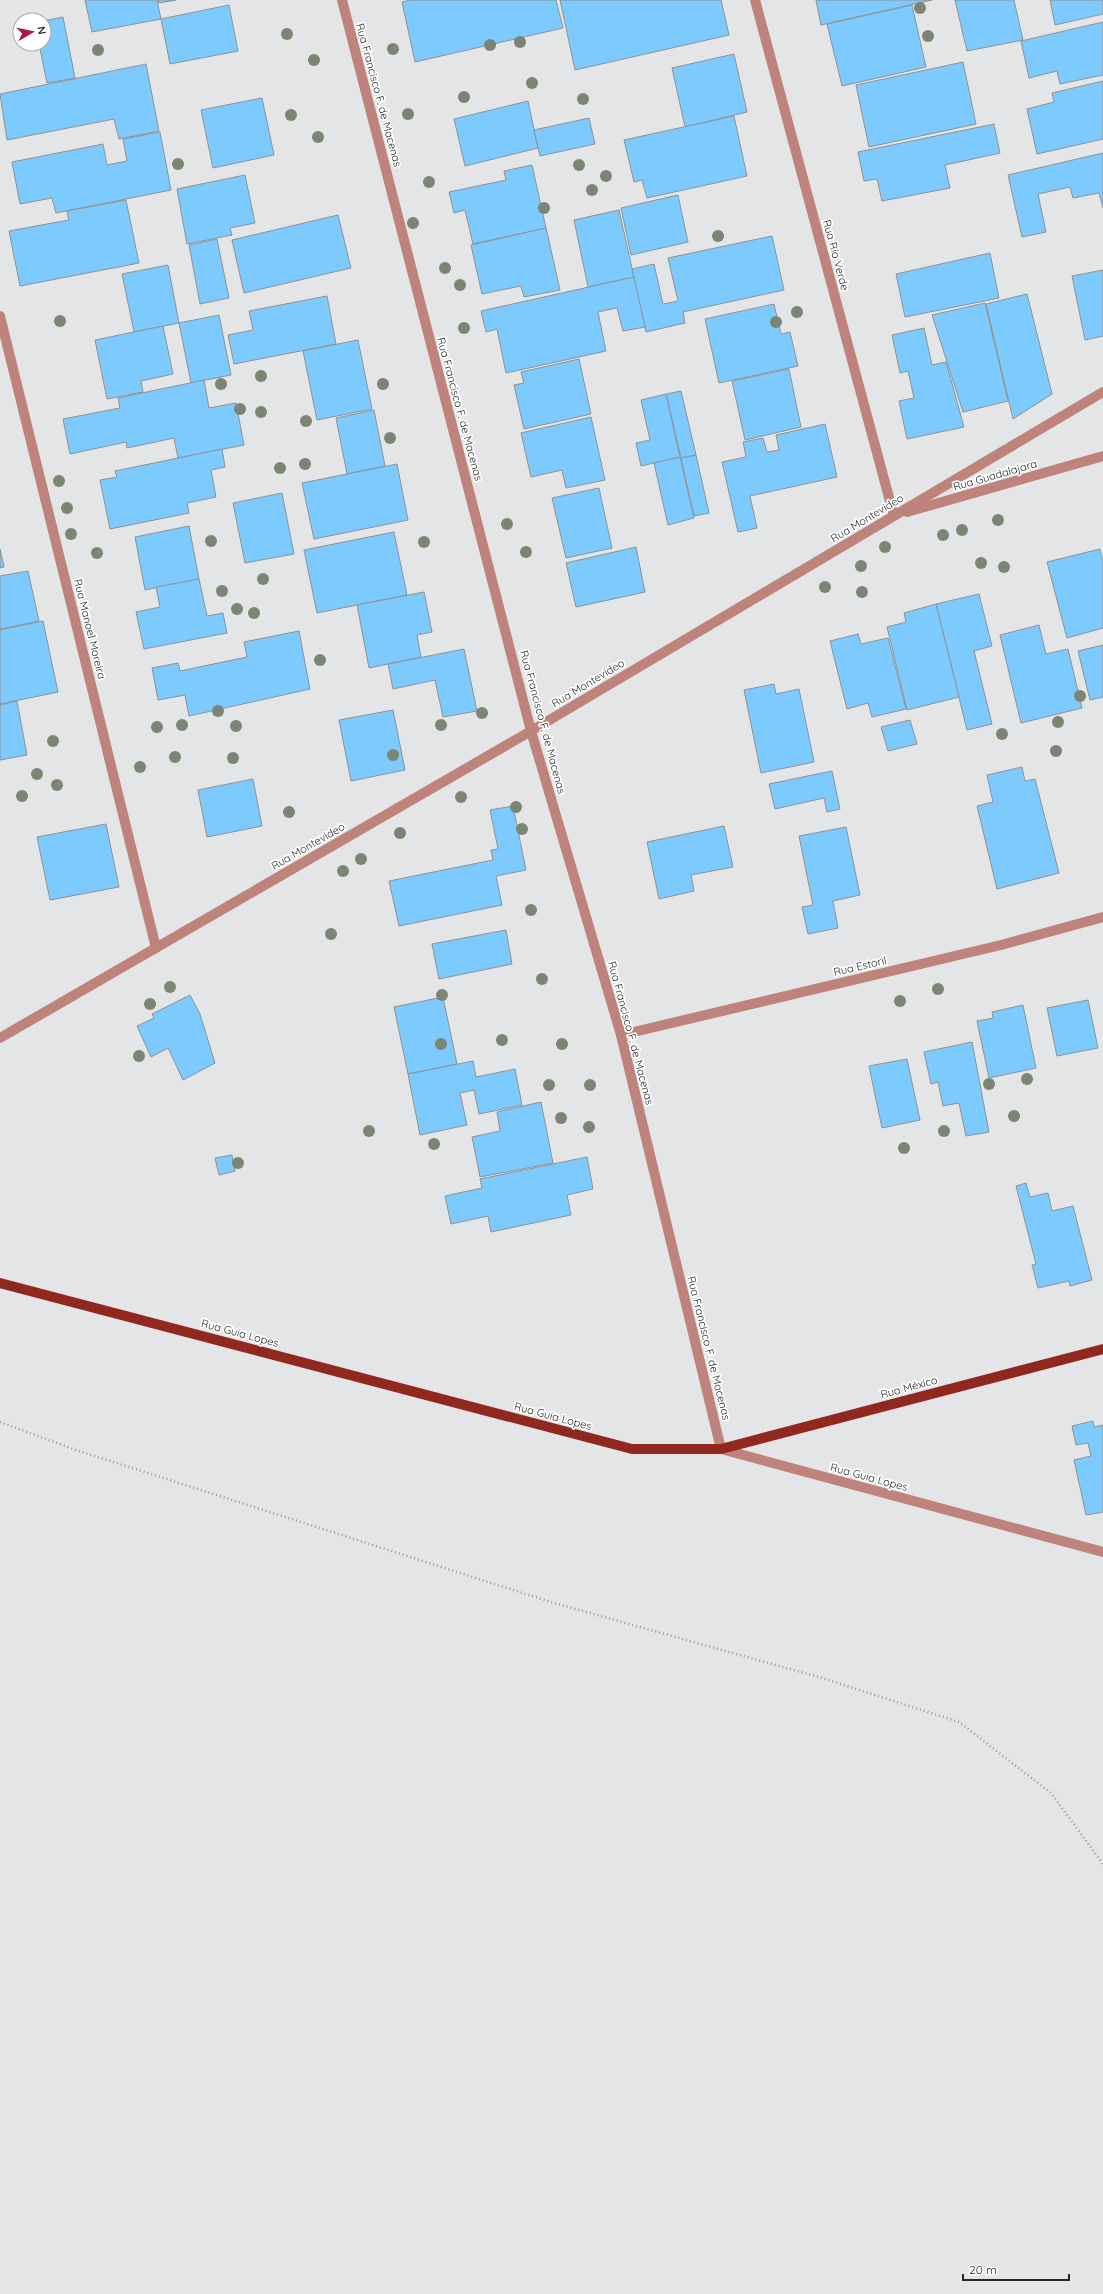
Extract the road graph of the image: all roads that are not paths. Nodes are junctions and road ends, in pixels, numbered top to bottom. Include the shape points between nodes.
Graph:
1 (342, 0) edge
2 (755, 0) edge
3 (0, 316) edge
4 (1103, 392) edge
5 (1103, 456) edge
6 (894, 516) junction
7 (531, 731) junction
8 (1103, 917) edge
9 (156, 948) junction
10 (621, 1035) junction
11 (0, 1038) edge
12 (0, 1283) edge
13 (1103, 1349) edge
14 (721, 1449) junction
15 (1103, 1552) edge

1 - 7 street, Rua Francisco F. de Macenas
2 - 6 street, Rua Río Verde
3 - 9 street, Rua Manoel Moreira
4 - 6 street, Rua Montevideo
5 - 6 street, Rua Guadalajara
6 - 7 street, Rua Montevideo
7 - 9 street, Rua Montevideo
7 - 10 street, Rua Francisco F. de Macenas
8 - 10 street, Rua Estoril via 1001,945
9 - 11 street, Rua Montevideo
10 - 14 street, Rua Francisco F. de Macenas
12 - 14 main road, Rua Guia Lopes via 632,1449
13 - 14 main road, Rua México
14 - 15 street, Rua Guia Lopes

